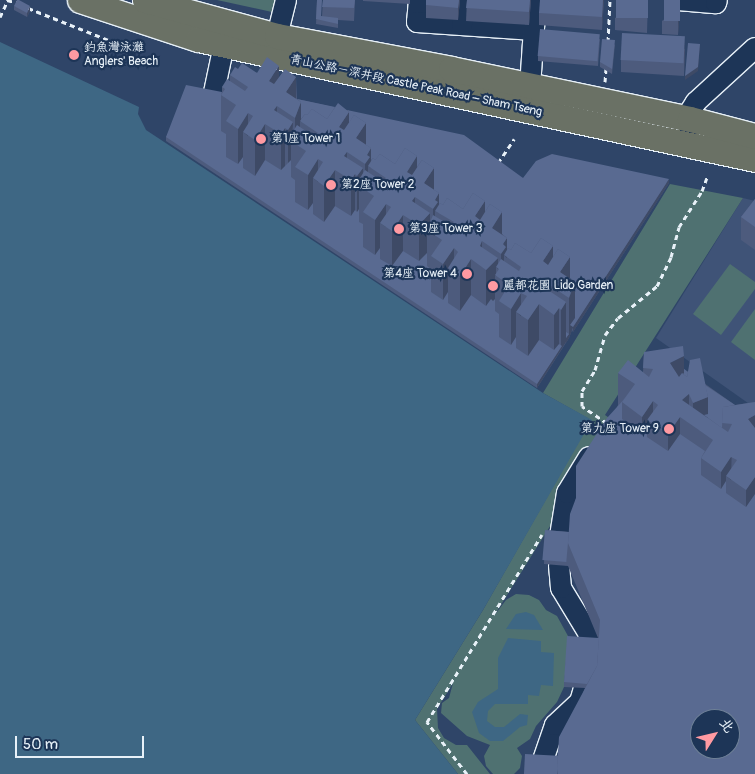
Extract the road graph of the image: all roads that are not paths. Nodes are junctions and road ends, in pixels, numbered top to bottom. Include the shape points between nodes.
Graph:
1 (80, 0) edge
2 (145, 0) edge
3 (286, 0) edge
4 (419, 0) edge
5 (464, 0) edge
6 (536, 0) edge
7 (678, 0) edge
8 (686, 0) edge
9 (717, 0) edge
10 (462, 25) junction
11 (534, 30) junction
12 (277, 36) junction
13 (224, 45) junction
14 (755, 48) edge
15 (530, 87) junction
16 (689, 131) junction
17 (755, 136) edge
18 (202, 137) edge
19 (755, 159) edge
20 (610, 424) edge
21 (553, 531) edge
22 (559, 566) edge
23 (543, 760) edge

1 - 13 main road, 青山公路－深井段 Castle Peak Road – Sham Tseng via 144,24
2 - 12 main road, 青山公路－深井段 Castle Peak Road – Sham Tseng
3 - 12 street
4 - 10 street via 417,22
5 - 10 street
6 - 11 street
7 - 8 street
8 - 9 street via 716,3
10 - 11 street
11 - 15 street
12 - 15 main road, 青山公路－深井段 Castle Peak Road – Sham Tseng
13 - 16 main road, 青山公路－深井段 Castle Peak Road – Sham Tseng
13 - 18 street via 210,115
14 - 16 street via 696,102
15 - 16 main road, 青山公路－深井段 Castle Peak Road – Sham Tseng
16 - 17 main road, 青山公路－深井段 Castle Peak Road – Sham Tseng
16 - 19 main road, 青山公路－深井段 Castle Peak Road – Sham Tseng
20 - 21 street via 567,493
22 - 23 street via 560,588 589,634 586,684 580,702 556,725

